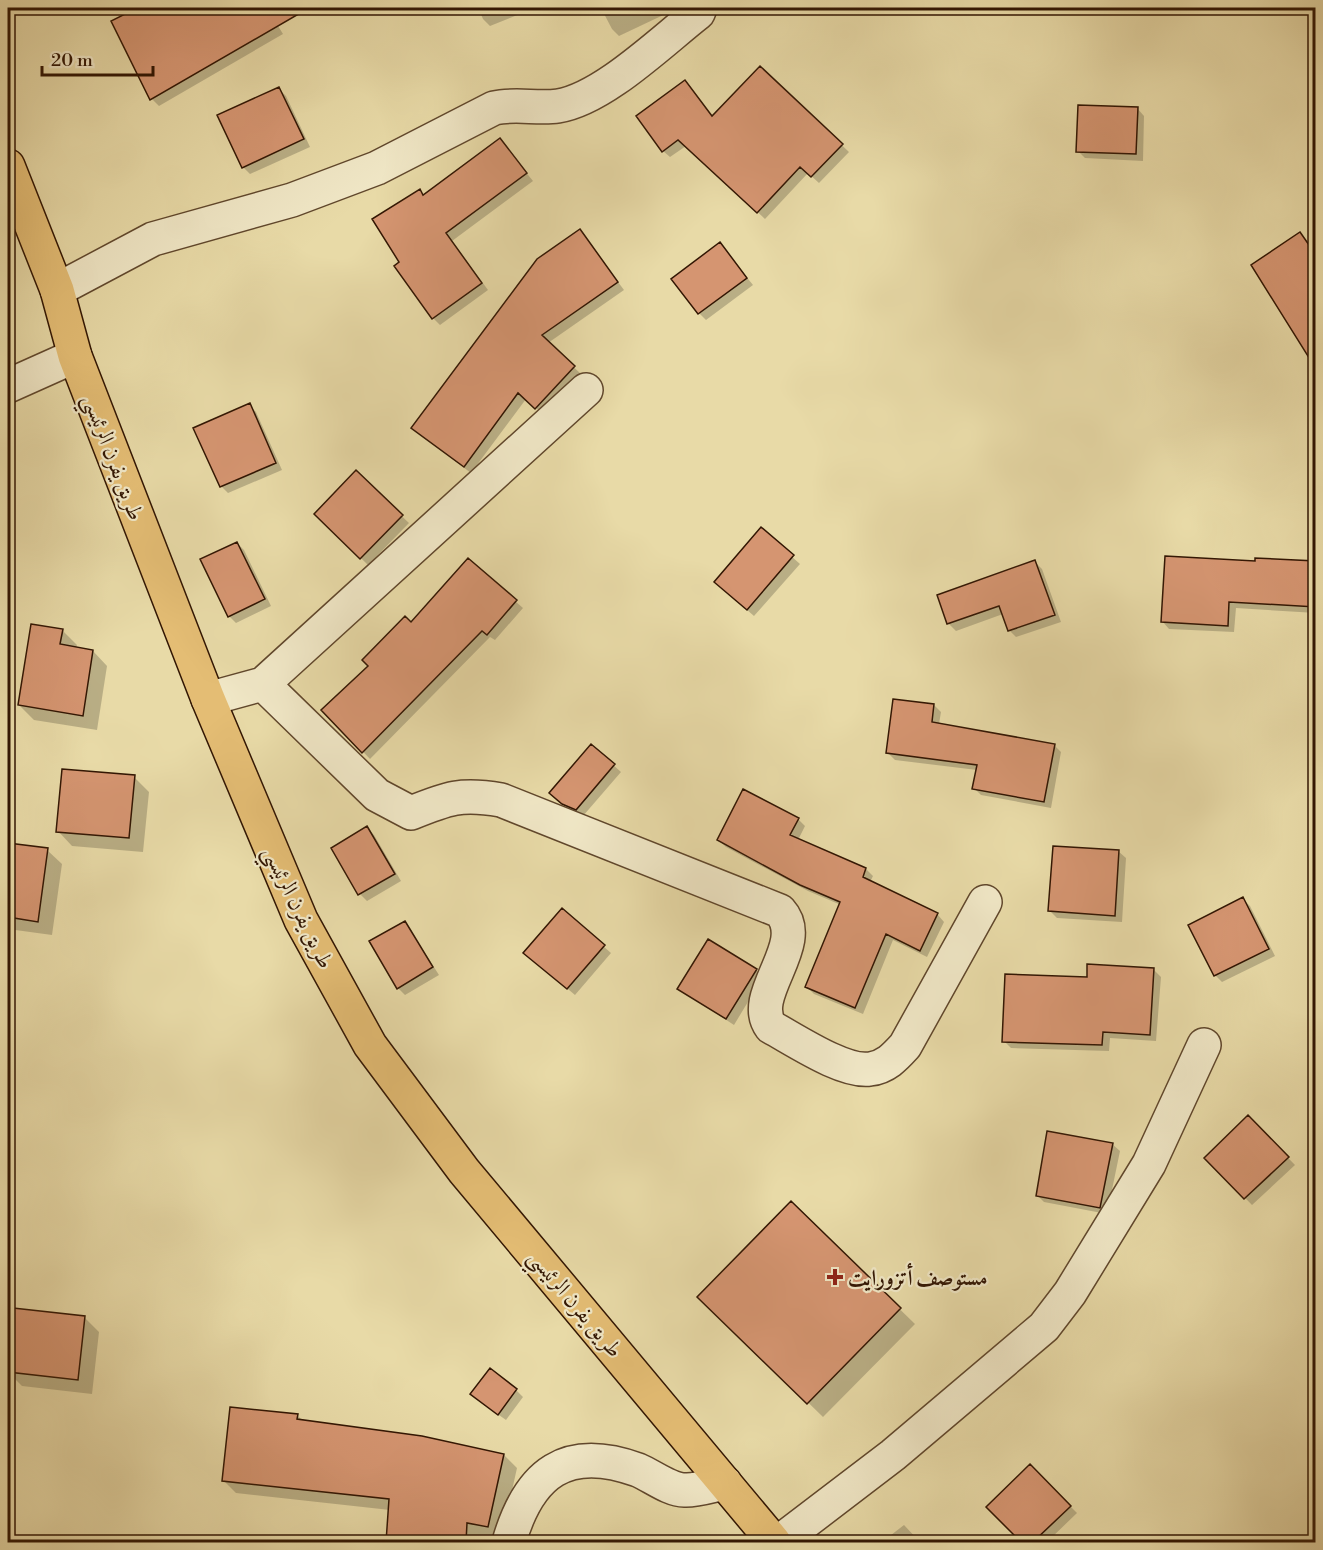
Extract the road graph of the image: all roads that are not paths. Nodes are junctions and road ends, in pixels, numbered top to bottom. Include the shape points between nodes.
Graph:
1 (700, 8) edge
2 (8, 165) edge
3 (57, 290) junction
4 (75, 356) junction
5 (8, 386) edge
6 (586, 390) dead end
7 (263, 684) junction
8 (208, 699) junction
9 (985, 902) dead end
10 (1204, 1045) dead end
11 (725, 1483) junction
12 (509, 1542) edge
13 (774, 1542) edge
14 (779, 1542) edge

1 - 3 street via 603,88 579,101 556,107 509,104 494,108 377,168 292,200 153,238
2 - 3 main road, طريق يفرن الرئيسي
3 - 4 main road, طريق يفرن الرئيسي
4 - 5 street
4 - 8 main road, طريق يفرن الرئيسي
6 - 7 street
7 - 8 street
7 - 9 street via 377,795 411,813 449,797 501,800 780,911 788,919 789,936 766,1004 766,1021 847,1067 870,1069 891,1062 905,1046
8 - 11 main road, طريق يفرن الرئيسي via 301,920 370,1045 464,1171
10 - 14 street via 1149,1164 1070,1293 1044,1327 893,1455
11 - 12 street via 683,1491 637,1470 588,1460 557,1466 537,1483 517,1513
11 - 13 main road, طريق يفرن الرئيسي

